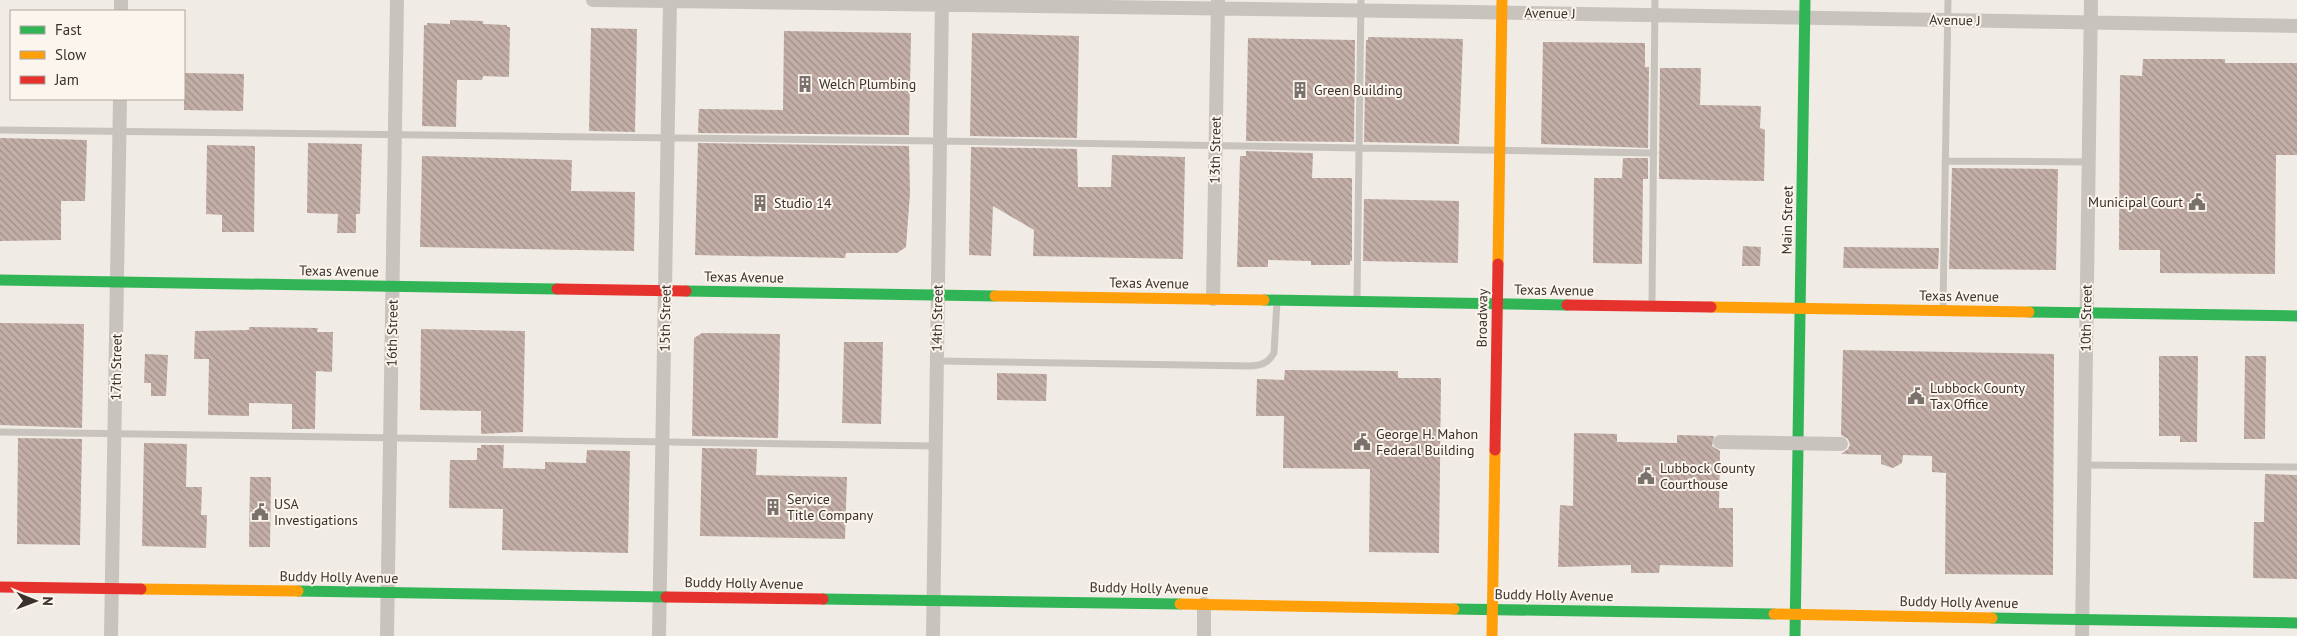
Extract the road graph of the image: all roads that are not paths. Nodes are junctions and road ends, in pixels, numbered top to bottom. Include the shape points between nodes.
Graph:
1 (397, 0) edge
2 (593, 0) edge
3 (1655, 0) edge
4 (1805, 0) edge
5 (1948, 0) edge
6 (2091, 0) edge
7 (670, 1) edge
8 (942, 2) edge
9 (1218, 4) edge
10 (1361, 5) edge
11 (1502, 6) edge
12 (1655, 15) junction
13 (1805, 18) junction
14 (1948, 20) junction
15 (2090, 23) junction
16 (2297, 26) edge
17 (120, 100) edge
18 (0, 130) edge
19 (119, 131) junction
20 (395, 135) junction
21 (668, 139) junction
22 (940, 141) junction
23 (1215, 145) junction
24 (1359, 148) junction
25 (1500, 151) junction
26 (1654, 153) junction
27 (1945, 161) junction
28 (2088, 162) junction
29 (0, 280) edge
30 (117, 282) junction
31 (392, 287) junction
32 (666, 291) junction
33 (938, 295) junction
34 (1213, 299) junction
35 (1277, 300) junction
36 (1356, 302) junction
37 (1497, 304) junction
38 (1652, 306) junction
39 (1800, 308) junction
40 (1943, 311) junction
41 (2086, 313) junction
42 (2297, 316) edge
43 (937, 361) junction
44 (0, 432) edge
45 (114, 432) junction
46 (390, 438) junction
47 (1720, 442) dead end
48 (663, 443) junction
49 (1841, 444) dead end
50 (935, 446) junction
51 (2084, 465) junction
52 (2297, 467) edge
53 (0, 588) edge
54 (112, 589) junction
55 (388, 593) junction
56 (660, 596) junction
57 (933, 600) junction
58 (1204, 604) junction
59 (1493, 609) junction
60 (1795, 614) junction
61 (2082, 620) junction
62 (2297, 624) edge
63 (111, 636) edge
64 (387, 636) edge
65 (660, 636) edge
66 (933, 636) edge
67 (1204, 636) edge
68 (1492, 636) edge
69 (1795, 636) edge
70 (2082, 636) edge

1 - 20 street, 16th Street
2 - 7 street, Avenue J
3 - 12 lane
4 - 13 main road, Main Street
5 - 14 lane
6 - 15 street, 10th Street
7 - 8 street, Avenue J
7 - 21 street, 15th Street
8 - 9 street, Avenue J
8 - 22 street, 14th Street
9 - 10 street, Avenue J
9 - 23 street, 13th Street
10 - 11 street, Avenue J
10 - 24 lane
11 - 12 street, Avenue J
11 - 25 main road, Broadway
12 - 13 street, Avenue J
12 - 26 lane
13 - 14 street, Avenue J
13 - 39 main road, Main Street
14 - 15 street, Avenue J
14 - 27 lane
15 - 16 street, Avenue J
15 - 28 street, 10th Street
17 - 19 street, 17th Street
18 - 19 lane
19 - 20 lane
19 - 30 street, 17th Street
20 - 21 lane
20 - 31 street, 16th Street
21 - 22 lane
21 - 32 street, 15th Street
22 - 23 lane
22 - 33 street, 14th Street
23 - 24 lane
23 - 34 street, 13th Street
24 - 25 lane
24 - 36 lane
25 - 26 lane
25 - 37 main road, Broadway
26 - 38 lane
27 - 28 lane
27 - 40 lane
28 - 41 street, 10th Street
29 - 30 main road, Texas Avenue
30 - 31 main road, Texas Avenue
30 - 45 street, 17th Street
31 - 32 main road, Texas Avenue
31 - 46 street, 16th Street
32 - 33 main road, Texas Avenue
32 - 48 street, 15th Street
33 - 34 main road, Texas Avenue
33 - 43 street, 14th Street
34 - 35 main road, Texas Avenue
35 - 36 main road, Texas Avenue
35 - 43 lane via 1274,353 1263,365
36 - 37 main road, Texas Avenue
37 - 38 main road, Texas Avenue
37 - 59 main road, Broadway
38 - 39 main road, Texas Avenue
39 - 40 main road, Texas Avenue
39 - 60 main road, Main Street
40 - 41 main road, Texas Avenue
41 - 42 main road, Texas Avenue
41 - 51 street, 10th Street
43 - 50 street, 14th Street
44 - 45 lane
45 - 46 lane
45 - 54 street, 17th Street
46 - 48 lane
46 - 55 street, 16th Street
47 - 49 street, bridge
48 - 50 lane
48 - 56 street, 15th Street
50 - 57 street, 14th Street
51 - 52 lane
51 - 61 street, 10th Street
53 - 54 main road, Buddy Holly Avenue
54 - 55 main road, Buddy Holly Avenue
54 - 63 street, 17th Street
55 - 56 main road, Buddy Holly Avenue
55 - 64 street, 16th Street
56 - 57 main road, Buddy Holly Avenue
56 - 65 street, 15th Street
57 - 58 main road, Buddy Holly Avenue
57 - 66 street, 14th Street
58 - 59 main road, Buddy Holly Avenue
58 - 67 street
59 - 60 main road, Buddy Holly Avenue
59 - 68 main road, Broadway
60 - 61 main road, Buddy Holly Avenue
60 - 69 main road, Main Street
61 - 62 main road, Buddy Holly Avenue
61 - 70 street, 10th Street

